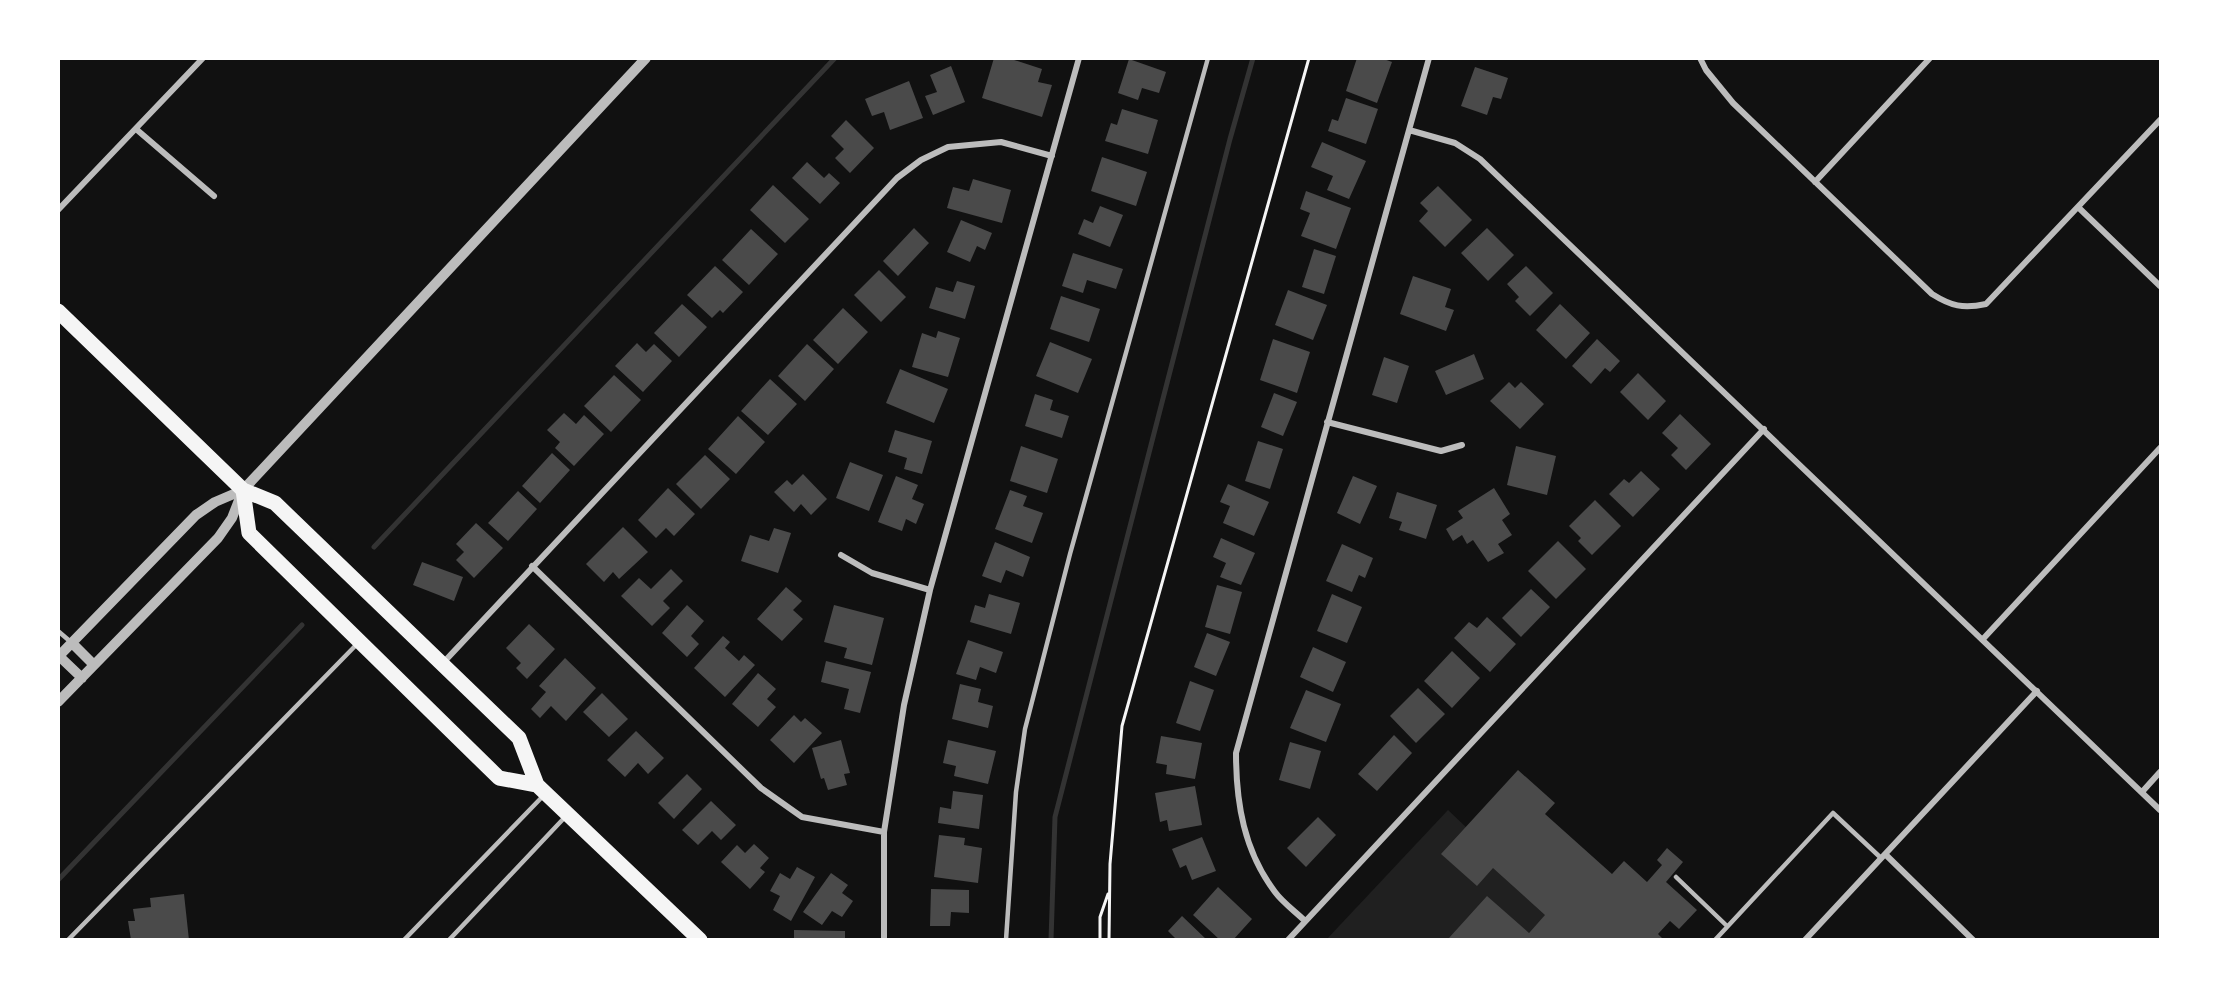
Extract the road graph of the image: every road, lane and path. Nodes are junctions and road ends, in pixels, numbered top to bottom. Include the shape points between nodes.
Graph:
1 (203, 58) edge
2 (646, 58) edge
3 (1079, 58) edge
4 (1208, 58) edge
5 (1309, 58) edge
6 (1429, 58) edge
7 (1700, 58) edge
8 (1930, 58) edge
9 (2160, 120) edge
10 (136, 129) junction
11 (1409, 130) junction
12 (1052, 156) junction
13 (1815, 182) junction
14 (214, 196) dead end
15 (2079, 208) junction
16 (58, 210) edge
17 (2160, 286) edge
18 (58, 311) edge
19 (1327, 422) junction
20 (1764, 429) junction
21 (1462, 445) dead end
22 (2160, 448) edge
23 (243, 490) junction
24 (841, 555) dead end
25 (532, 566) junction
26 (930, 590) junction
27 (58, 631) edge
28 (1983, 639) junction
29 (359, 642) junction
30 (72, 643) junction
31 (59, 656) edge
32 (442, 664) junction
33 (94, 665) junction
34 (82, 678) junction
35 (2037, 691) junction
36 (58, 702) edge
37 (2160, 772) edge
38 (542, 789) junction
39 (2142, 792) junction
40 (2160, 810) edge
41 (567, 814) junction
42 (884, 832) junction
43 (1883, 856) junction
44 (1676, 877) dead end
45 (1110, 890) junction
46 (1305, 921) junction
47 (1727, 926) junction
48 (68, 939) edge
49 (404, 939) edge
50 (449, 939) edge
51 (700, 939) edge
52 (884, 939) edge
53 (1006, 939) edge
54 (1100, 939) edge
55 (1109, 939) edge
56 (1288, 939) edge
57 (1715, 939) edge
58 (1805, 939) edge
59 (1973, 939) edge

1 - 10 street
2 - 23 street
3 - 12 street
4 - 53 lane via 1025,729 1016,792
5 - 45 path via 1122,726
6 - 11 street
7 - 13 street via 1733,103
8 - 13 street
9 - 15 street
10 - 14 street
10 - 16 street
11 - 19 street
11 - 20 street via 1455,143 1480,159
12 - 25 street via 1001,142 948,147 897,178
12 - 26 street
13 - 15 street via 1932,294 1950,305 1967,308 1986,304
15 - 17 street
18 - 23 main road
19 - 21 street via 1441,451
19 - 46 street via 1236,753 1236,791 1248,845 1276,893
20 - 28 street
20 - 46 street
22 - 28 street
23 - 29 main road via 249,533
23 - 30 street via 196,515
23 - 32 main road via 275,503
23 - 33 street via 218,538
24 - 26 street via 872,573
25 - 32 street
25 - 42 street via 761,788 802,817
26 - 42 street via 904,705
27 - 30 lane
28 - 35 street
29 - 38 main road via 499,778
29 - 48 lane
30 - 31 street
30 - 33 street
31 - 34 street
32 - 38 main road via 519,738
33 - 34 street
34 - 36 street
35 - 39 street
35 - 43 street
37 - 39 street
38 - 41 main road
38 - 49 lane
39 - 40 street
41 - 50 lane
41 - 51 main road
42 - 52 street
43 - 47 lane via 1833,813
43 - 58 street
43 - 59 street
44 - 47 lane
45 - 54 path via 1100,917
45 - 55 path
46 - 56 street
47 - 57 lane

